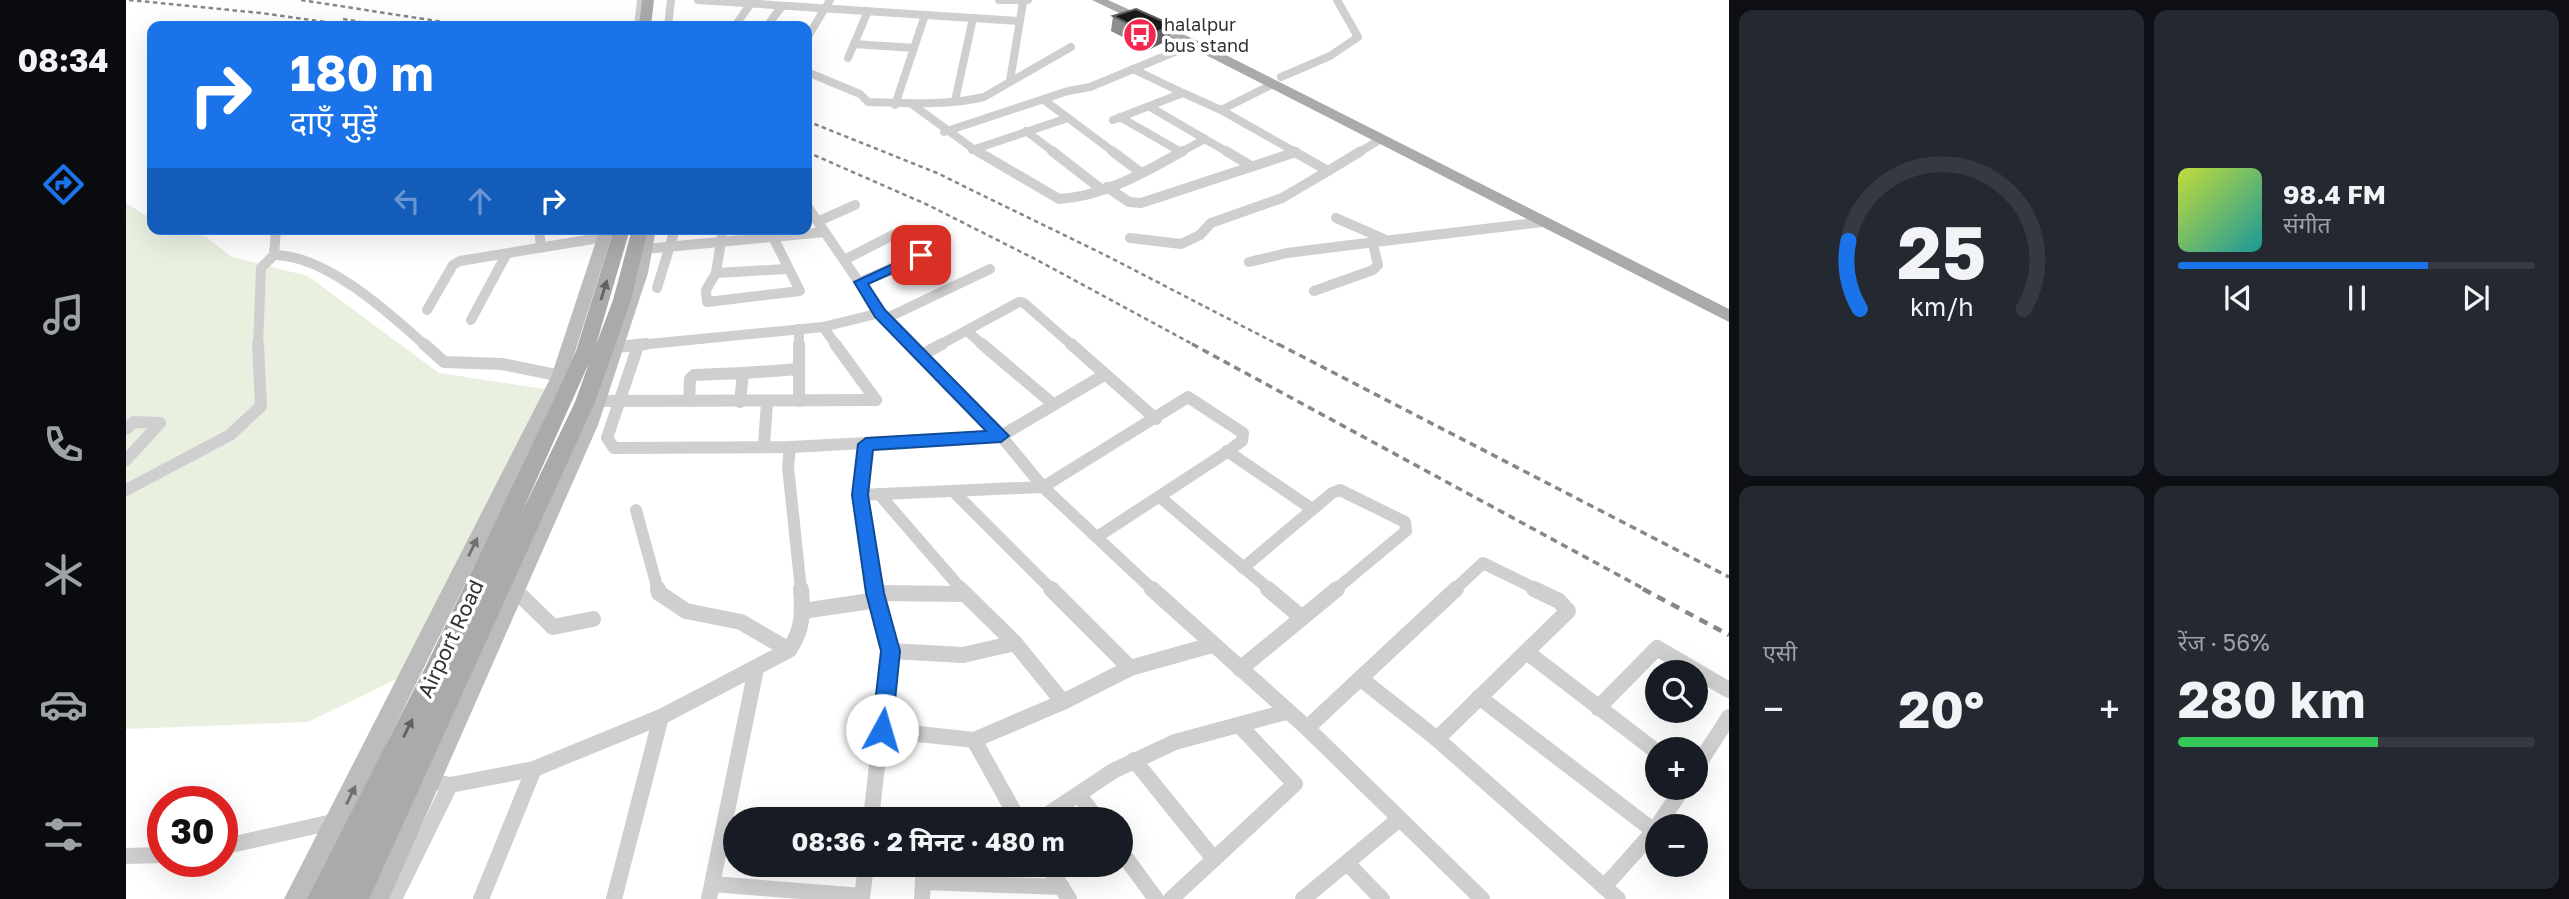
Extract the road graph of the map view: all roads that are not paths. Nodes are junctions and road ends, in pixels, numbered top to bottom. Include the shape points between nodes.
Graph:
1 (641, 0) edge
2 (648, 0) edge
3 (660, 0) edge
4 (671, 0) edge
5 (698, 0) edge
6 (830, 0) edge
7 (999, 0) edge
8 (1098, 0) edge
9 (1121, 0) edge
10 (1337, 0) edge
11 (1026, 1) edge
12 (751, 4) junction
13 (782, 6) junction
14 (825, 9) junction
15 (868, 11) junction
16 (925, 15) junction
17 (973, 18) junction
18 (639, 21) edge
19 (646, 21) edge
20 (658, 21) edge
21 (669, 21) edge
22 (738, 21) edge
23 (771, 21) edge
24 (1018, 21) junction
25 (812, 30) edge
26 (854, 44) junction
27 (1194, 44) junction
28 (1071, 47) dead end
29 (914, 48) junction
30 (848, 58) dead end
31 (1133, 69) junction
32 (812, 74) edge
33 (1010, 81) junction
34 (1277, 81) junction
35 (1183, 93) junction
36 (972, 100) junction
37 (1044, 100) junction
38 (956, 101) junction
39 (895, 105) junction
40 (913, 105) junction
41 (1150, 107) junction
42 (1221, 110) junction
43 (989, 116) junction
44 (1068, 118) junction
45 (1116, 118) joint
46 (1026, 131) junction
47 (944, 132) junction
48 (1205, 139) junction
49 (1381, 139) junction
50 (972, 150) junction
51 (1181, 152) junction
52 (1296, 152) junction
53 (1251, 166) junction
54 (1328, 170) junction
55 (1140, 172) junction
56 (1104, 188) junction
57 (855, 205) dead end
58 (812, 212) edge
59 (1336, 218) dead end
60 (1542, 222) junction
61 (822, 227) junction
62 (812, 230) edge
63 (899, 232) dead end
64 (276, 235) edge
65 (540, 235) edge
66 (597, 235) edge
67 (605, 235) edge
68 (621, 235) edge
69 (639, 235) edge
70 (648, 235) edge
71 (673, 235) edge
72 (722, 235) edge
73 (790, 235) edge
74 (1130, 237) dead end
75 (774, 239) junction
76 (1381, 241) junction
77 (721, 244) junction
78 (942, 246) dead end
79 (541, 247) junction
80 (670, 248) junction
81 (645, 250) junction
82 (506, 254) junction
83 (274, 256) junction
84 (846, 259) junction
85 (1249, 262) dead end
86 (788, 269) junction
87 (990, 269) dead end
88 (716, 273) junction
89 (860, 282) junction
90 (657, 288) dead end
91 (1314, 291) dead end
92 (1729, 302) edge
93 (427, 310) dead end
94 (883, 316) junction
95 (1729, 316) edge
96 (471, 320) dead end
97 (823, 327) junction
98 (799, 329) junction
99 (968, 332) junction
100 (638, 346) junction
101 (602, 350) junction
102 (920, 356) junction
103 (799, 369) junction
104 (743, 373) junction
105 (1104, 375) junction
106 (566, 377) junction
107 (598, 401) junction
108 (621, 401) junction
109 (689, 401) junction
110 (799, 401) junction
111 (740, 402) junction
112 (767, 402) junction
113 (1053, 404) junction
114 (1156, 419) junction
115 (126, 429) edge
116 (1001, 436) junction
117 (866, 444) junction
118 (764, 445) junction
119 (790, 447) junction
120 (1227, 451) junction
121 (126, 460) edge
122 (1043, 487) junction
123 (126, 490) edge
124 (955, 493) junction
125 (879, 494) junction
126 (860, 495) junction
127 (1161, 498) junction
128 (1312, 509) junction
129 (636, 510) dead end
130 (543, 511) junction
131 (1097, 537) junction
132 (1242, 568) junction
133 (514, 589) junction
134 (965, 594) junction
135 (876, 596) junction
136 (803, 611) junction
137 (1301, 617) junction
138 (593, 619) dead end
139 (1015, 643) junction
140 (1212, 645) junction
141 (789, 650) junction
142 (890, 651) junction
143 (1528, 653) junction
144 (1130, 668) junction
145 (757, 669) junction
146 (1240, 669) junction
147 (1361, 679) junction
148 (1729, 690) edge
149 (1479, 697) junction
150 (1063, 702) junction
151 (1598, 708) junction
152 (1286, 712) junction
153 (661, 717) junction
154 (1729, 717) edge
155 (1239, 724) junction
156 (1307, 728) junction
157 (882, 730) junction
158 (1437, 739) junction
159 (974, 740) junction
160 (1645, 743) edge
161 (1708, 749) edge
162 (1133, 760) junction
163 (534, 769) junction
164 (430, 782) junction
165 (1079, 794) junction
166 (872, 807) edge
167 (1011, 807) edge
168 (1059, 807) edge
169 (1088, 807) edge
170 (1398, 820) junction
171 (337, 821) junction
172 (1645, 824) edge
173 (1645, 841) edge
174 (238, 844) edge
175 (147, 855) edge
176 (126, 856) edge
177 (1214, 859) junction
178 (1347, 863) junction
179 (1133, 868) edge
180 (864, 877) edge
181 (1055, 877) edge
182 (923, 882) edge
183 (1604, 887) junction
184 (711, 891) edge
185 (1065, 893) edge
186 (804, 896) edge
187 (862, 898) edge
188 (297, 899) edge
189 (322, 899) edge
190 (353, 899) edge
191 (376, 899) edge
192 (394, 899) edge
193 (481, 899) edge
194 (614, 899) edge
195 (1156, 899) edge
196 (1171, 899) edge
197 (1303, 899) edge
198 (1382, 899) edge
199 (1482, 899) edge
200 (1618, 899) edge

1 - 18 street
2 - 19 main road
3 - 20 main road
4 - 21 street
5 - 12 street
6 - 14 street
7 - 11 street
8 - 27 main road
9 - 34 main road via 1209,40
10 - 34 street via 1358,37
11 - 24 street
12 - 13 street
12 - 22 street
13 - 14 street
13 - 23 street
14 - 15 street
14 - 25 street
15 - 16 street
15 - 26 street
16 - 17 street
16 - 29 street
17 - 24 street
17 - 38 street
24 - 33 street
26 - 29 street
26 - 30 street
27 - 31 street
27 - 34 main road
28 - 33 street
29 - 39 street
31 - 35 street
31 - 37 street
32 - 39 street via 860,94 868,102
33 - 36 street
34 - 42 street
34 - 49 main road
34 - 92 main road
35 - 41 street
35 - 42 street
36 - 38 street
36 - 43 street
37 - 43 street
37 - 44 street
38 - 40 street
39 - 40 street
40 - 47 street
41 - 45 street
41 - 48 street
42 - 52 street
43 - 47 street
44 - 46 street
44 - 55 street
45 - 51 street
46 - 50 street
46 - 56 street
47 - 50 street
48 - 51 street
48 - 53 street
49 - 54 street
49 - 60 main road
50 - 56 street via 1059,199
51 - 55 street
52 - 53 street
52 - 54 street
53 - 56 street via 1141,203 1129,202
54 - 74 street via 1282,198 1211,223 1200,235 1181,244
55 - 56 street
57 - 61 street
58 - 61 street
59 - 76 street
60 - 76 street
60 - 95 main road
61 - 62 street
61 - 84 street
63 - 84 street
64 - 83 street
65 - 79 street
66 - 79 street
67 - 106 street
101 -> 68 main road
69 - 101 main road via 629,277
70 - 81 street
71 - 80 street
72 - 77 street
73 - 75 street
75 - 77 street
75 - 86 street
76 - 85 street
76 - 91 street via 1373,244 1378,265 1373,270
77 - 80 street
77 - 88 street
78 - 89 street
79 - 82 street
80 - 81 street
80 - 90 street
81 - 101 street
82 - 93 street via 456,263
82 - 96 street
83 - 106 street via 287,255 312,264 372,298 444,362 502,365
83 - 123 street via 261,268 257,324 261,406 230,435
84 - 89 street
86 - 88 street
86 - 88 street via 800,292 707,302 706,290
87 - 94 street
89 - 94 street
94 - 97 street
94 - 102 street
97 - 98 street
97 - 110 street via 876,400
98 - 100 street
98 - 103 street
99 - 102 street
99 - 105 street via 1024,303
99 - 113 street
100 - 101 street
100 - 108 street
101 - 106 main road, Airport Road
101 - 107 street
101 - 130 main road
102 - 116 street
103 - 104 street
103 - 110 street
104 - 109 street via 694,375
104 - 111 street
105 - 113 street
105 - 114 street
171 -> 106 street
189 -> 106 main road, Airport Road via 435,674
107 - 108 street
107 - 130 street
108 - 109 street
108 - 118 street via 607,438 614,448
109 - 111 street
110 - 112 street
111 - 112 street
112 - 118 street
113 - 116 street
114 - 120 street via 1188,397 1242,433 1242,440
114 - 122 street
115 - 121 street via 134,422 160,423
116 - 117 street
116 - 122 street
117 - 119 street
117 - 126 street
118 - 119 street
119 - 136 street via 788,467
120 - 127 street
120 - 128 street
122 - 124 street
122 - 131 street
124 - 125 street
124 - 144 street
125 - 126 street
125 - 134 street
126 - 135 street
127 - 131 street
127 - 132 street
128 - 132 street
128 - 137 street via 1340,490 1405,522 1406,531
129 - 141 street via 659,593 686,611 741,622
130 - 133 street
130 - 164 main road
131 - 140 street
132 - 137 street
133 - 138 street via 553,627
133 - 164 street
134 - 135 street
134 - 139 street
135 - 136 street
135 - 142 street
136 - 141 street via 800,634
137 - 146 street
139 - 142 street via 963,655
139 - 150 street
140 - 144 street
140 - 146 street
141 - 145 street
142 - 157 street
143 - 147 street via 1568,611 1559,601 1483,563
143 - 149 street
143 - 151 street
144 - 150 street
145 - 153 street
145 - 184 street
146 - 152 street
147 - 156 street
147 - 158 street
148 - 151 street via 1657,649
149 - 158 street
149 - 172 street
150 - 159 street
151 - 160 street
152 - 155 street
152 - 156 street
153 - 163 street
153 - 194 street
154 - 161 street
155 - 162 street via 1175,742
155 - 177 street via 1295,784
156 - 170 street
157 - 159 street
157 - 166 street
158 - 183 street
159 - 167 street
162 - 165 street
162 - 177 street
163 - 164 street
163 - 193 street
164 - 190 main road
164 - 191 street
164 - 192 street
165 - 168 street
165 - 169 street
170 - 178 street
170 - 199 street
171 - 174 street
171 - 188 street
173 - 183 street
175 - 176 street
177 - 196 street
178 - 197 street
178 - 198 street
179 - 195 street
180 - 187 street
181 - 185 street
182 - 185 street
183 - 200 street
184 - 186 street
186 - 187 street

